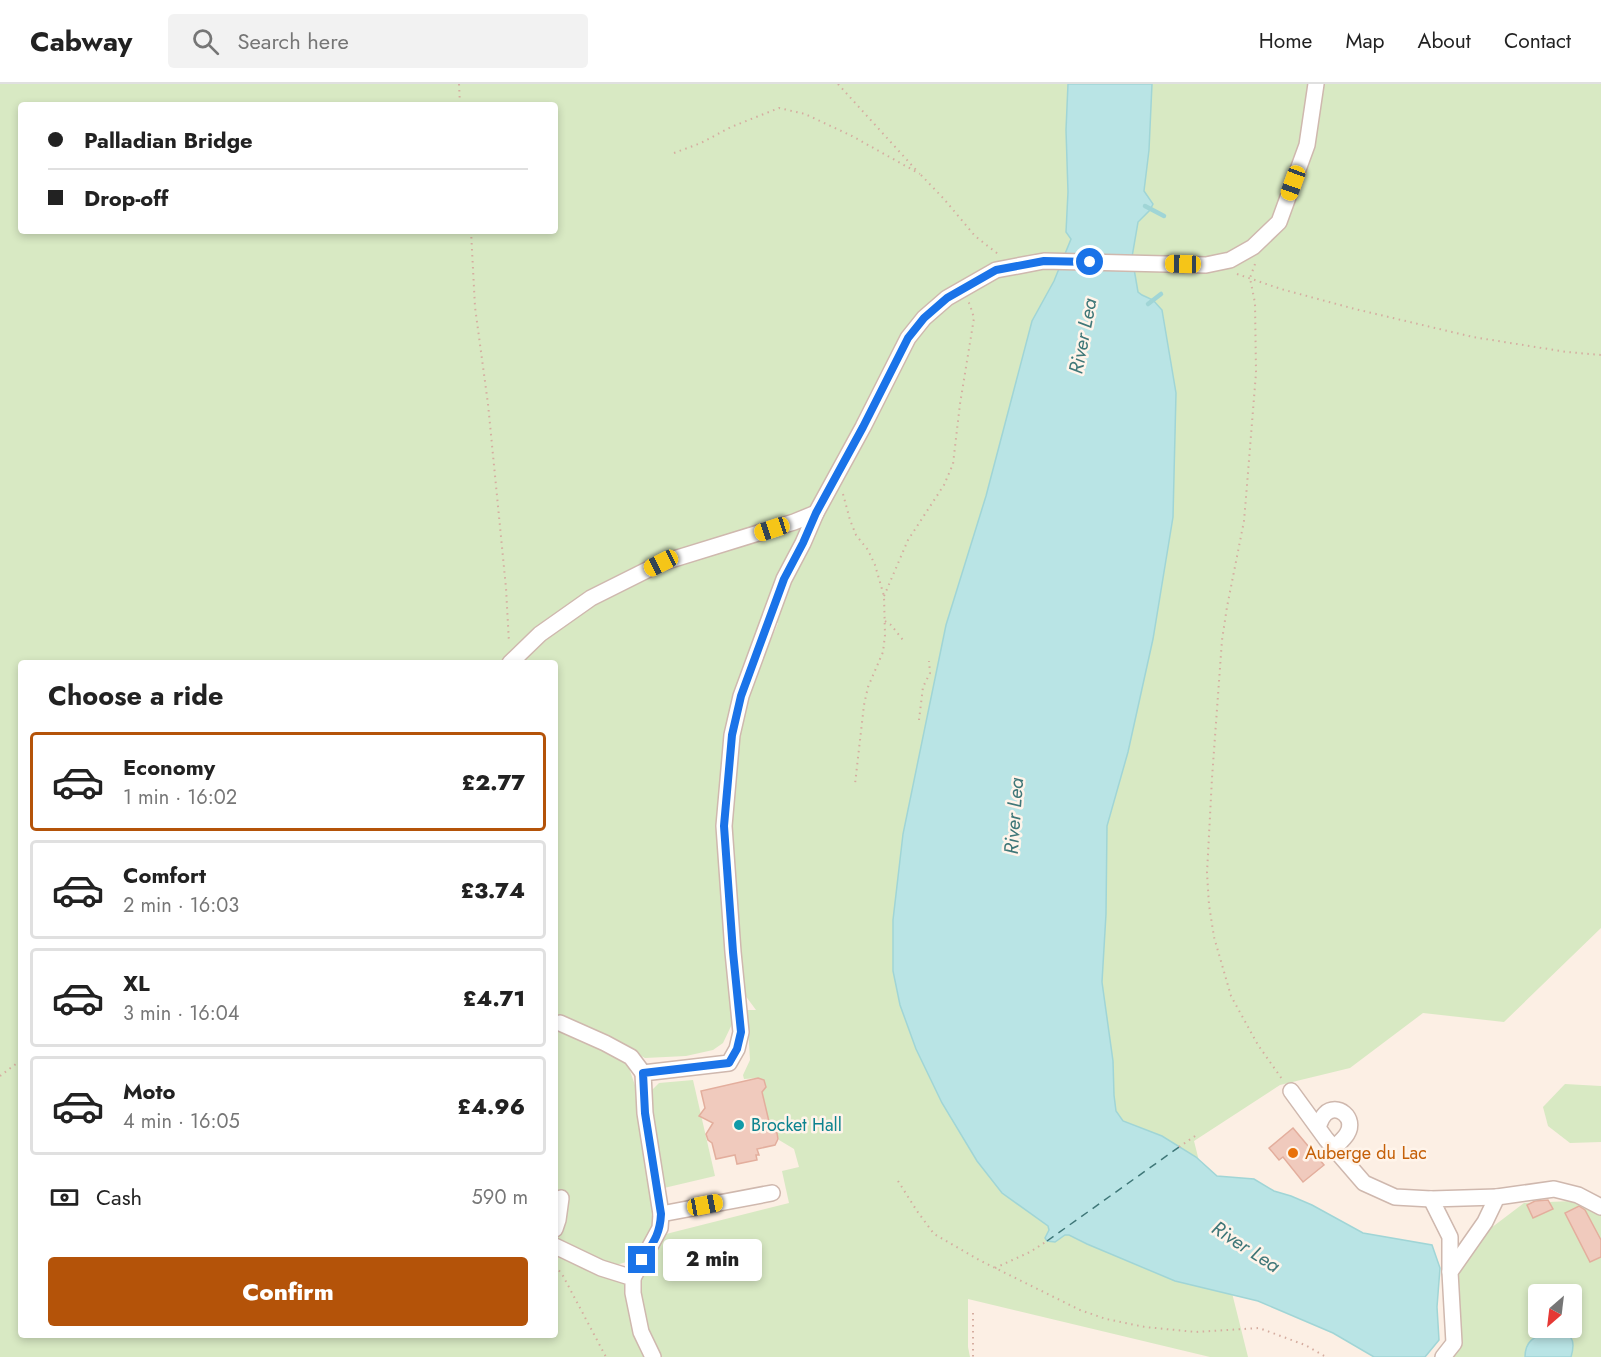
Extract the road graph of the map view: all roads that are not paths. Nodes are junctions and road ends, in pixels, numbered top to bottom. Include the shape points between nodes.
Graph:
1 (1316, 84) edge
2 (816, 513) junction
3 (513, 660) edge
4 (560, 1023) dead end
5 (643, 1073) junction
6 (1291, 1091) road end
7 (1318, 1127) junction
8 (1334, 1148) junction
9 (772, 1192) dead end
10 (1497, 1197) junction
11 (561, 1198) dead end
12 (1431, 1199) junction
13 (1601, 1207) edge
14 (661, 1214) junction
15 (558, 1220) edge
16 (558, 1247) edge
17 (1450, 1272) junction
18 (633, 1278) junction
19 (653, 1357) edge
20 (1443, 1357) edge

1 - 2 lane via 1307,145 1279,222 1253,247 1230,260 1206,265 1044,261 996,270 960,290 939,304 908,338
2 - 3 lane via 661,563 591,598 540,634
2 - 5 lane via 784,579 741,696 732,735 724,826 741,1032 737,1049 729,1063
4 - 5 lane via 631,1057
5 - 14 lane via 645,1113
6 - 7 lane
7 - 8 lane
7 - 8 lane via 1329,1111 1337,1110 1349,1119 1347,1135
8 - 12 lane via 1364,1183 1395,1197
9 - 14 lane
10 - 12 lane
10 - 13 lane via 1554,1189
10 - 17 lane via 1485,1222
11 - 15 lane
12 - 17 lane via 1450,1237
14 - 18 lane via 660,1228
16 - 18 lane
17 - 20 lane via 1454,1343
18 - 19 lane via 641,1332

